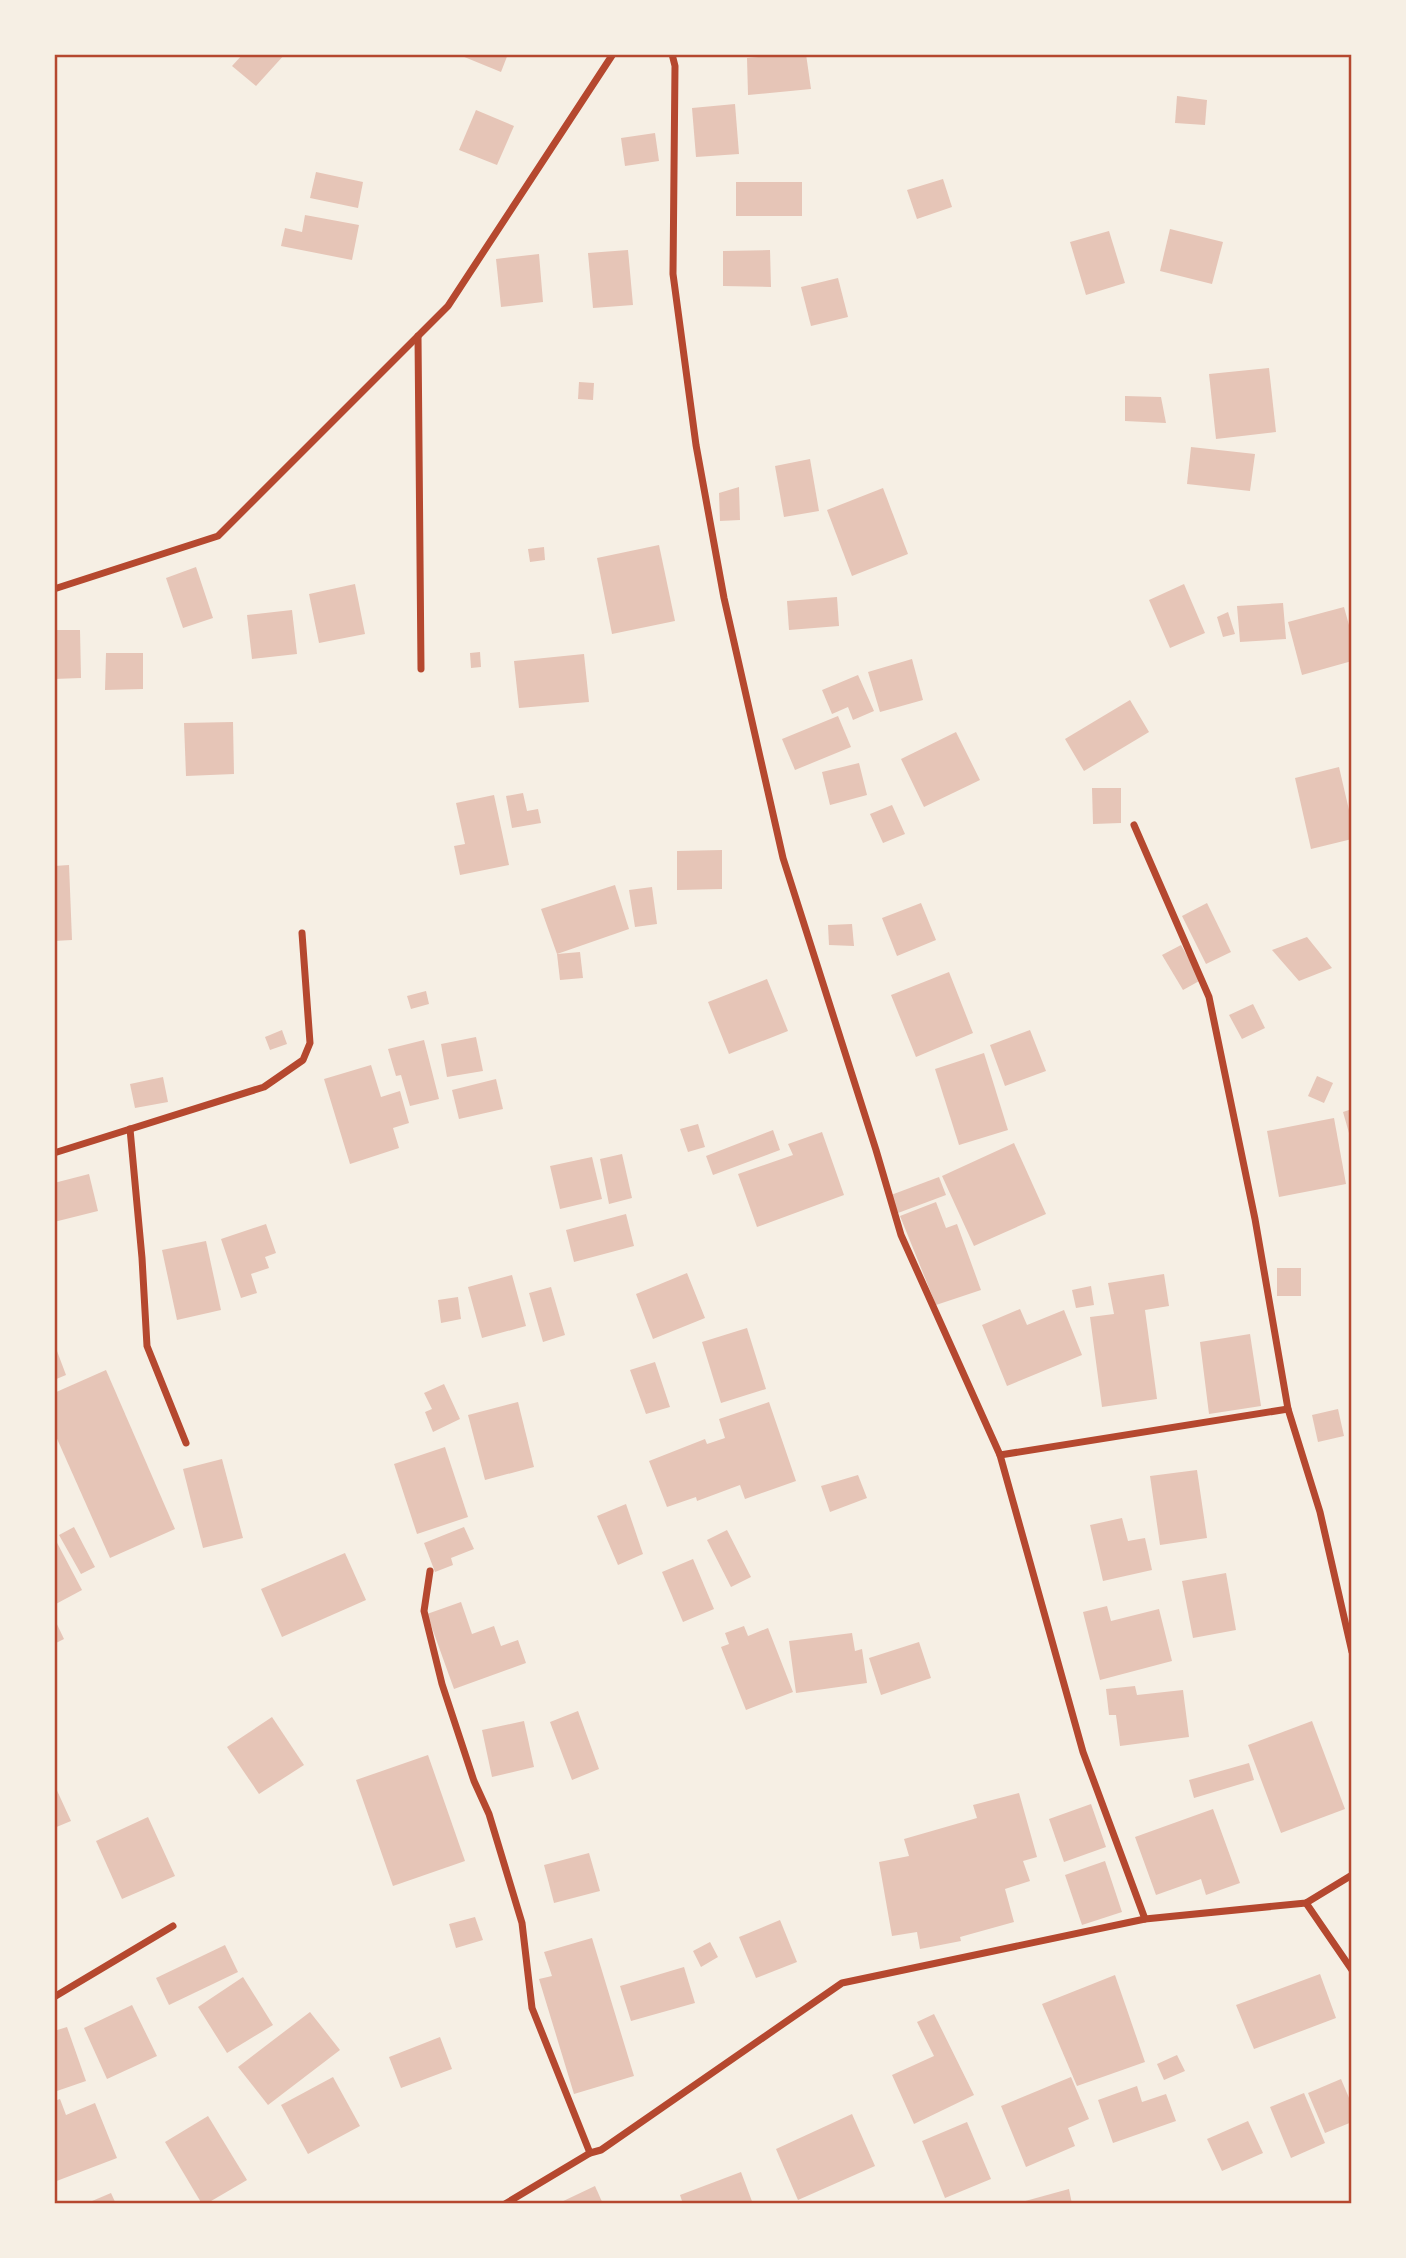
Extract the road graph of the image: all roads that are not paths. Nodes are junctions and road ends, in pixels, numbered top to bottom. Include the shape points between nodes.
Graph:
1 (613, 54) edge
2 (672, 54) edge
3 (418, 336) junction
4 (54, 589) edge
5 (421, 669) dead end
6 (1134, 825) dead end
7 (302, 933) dead end
8 (130, 1129) junction
9 (54, 1153) edge
10 (1288, 1409) junction
11 (186, 1443) dead end
12 (1000, 1455) junction
13 (430, 1571) dead end
14 (1352, 1652) edge
15 (1352, 1875) edge
16 (1306, 1903) junction
17 (1145, 1919) junction
18 (173, 1926) dead end
19 (1352, 1970) edge
20 (54, 1997) edge
21 (590, 2154) junction
22 (505, 2204) edge

1 - 3 street via 448,306
2 - 12 street via 673,274 696,445 724,598 783,858 901,1235
3 - 4 street via 218,536
3 - 5 street
6 - 10 street via 1209,996
7 - 8 street via 310,1044 303,1060 264,1087
8 - 9 street
8 - 11 street via 147,1346
10 - 12 street
10 - 14 street via 1320,1512
12 - 17 street via 1083,1752
13 - 21 street via 424,1611 442,1684 523,1923 532,2008
15 - 16 street
16 - 17 street
16 - 19 street
17 - 21 street via 842,1983
18 - 20 street
21 - 22 street

